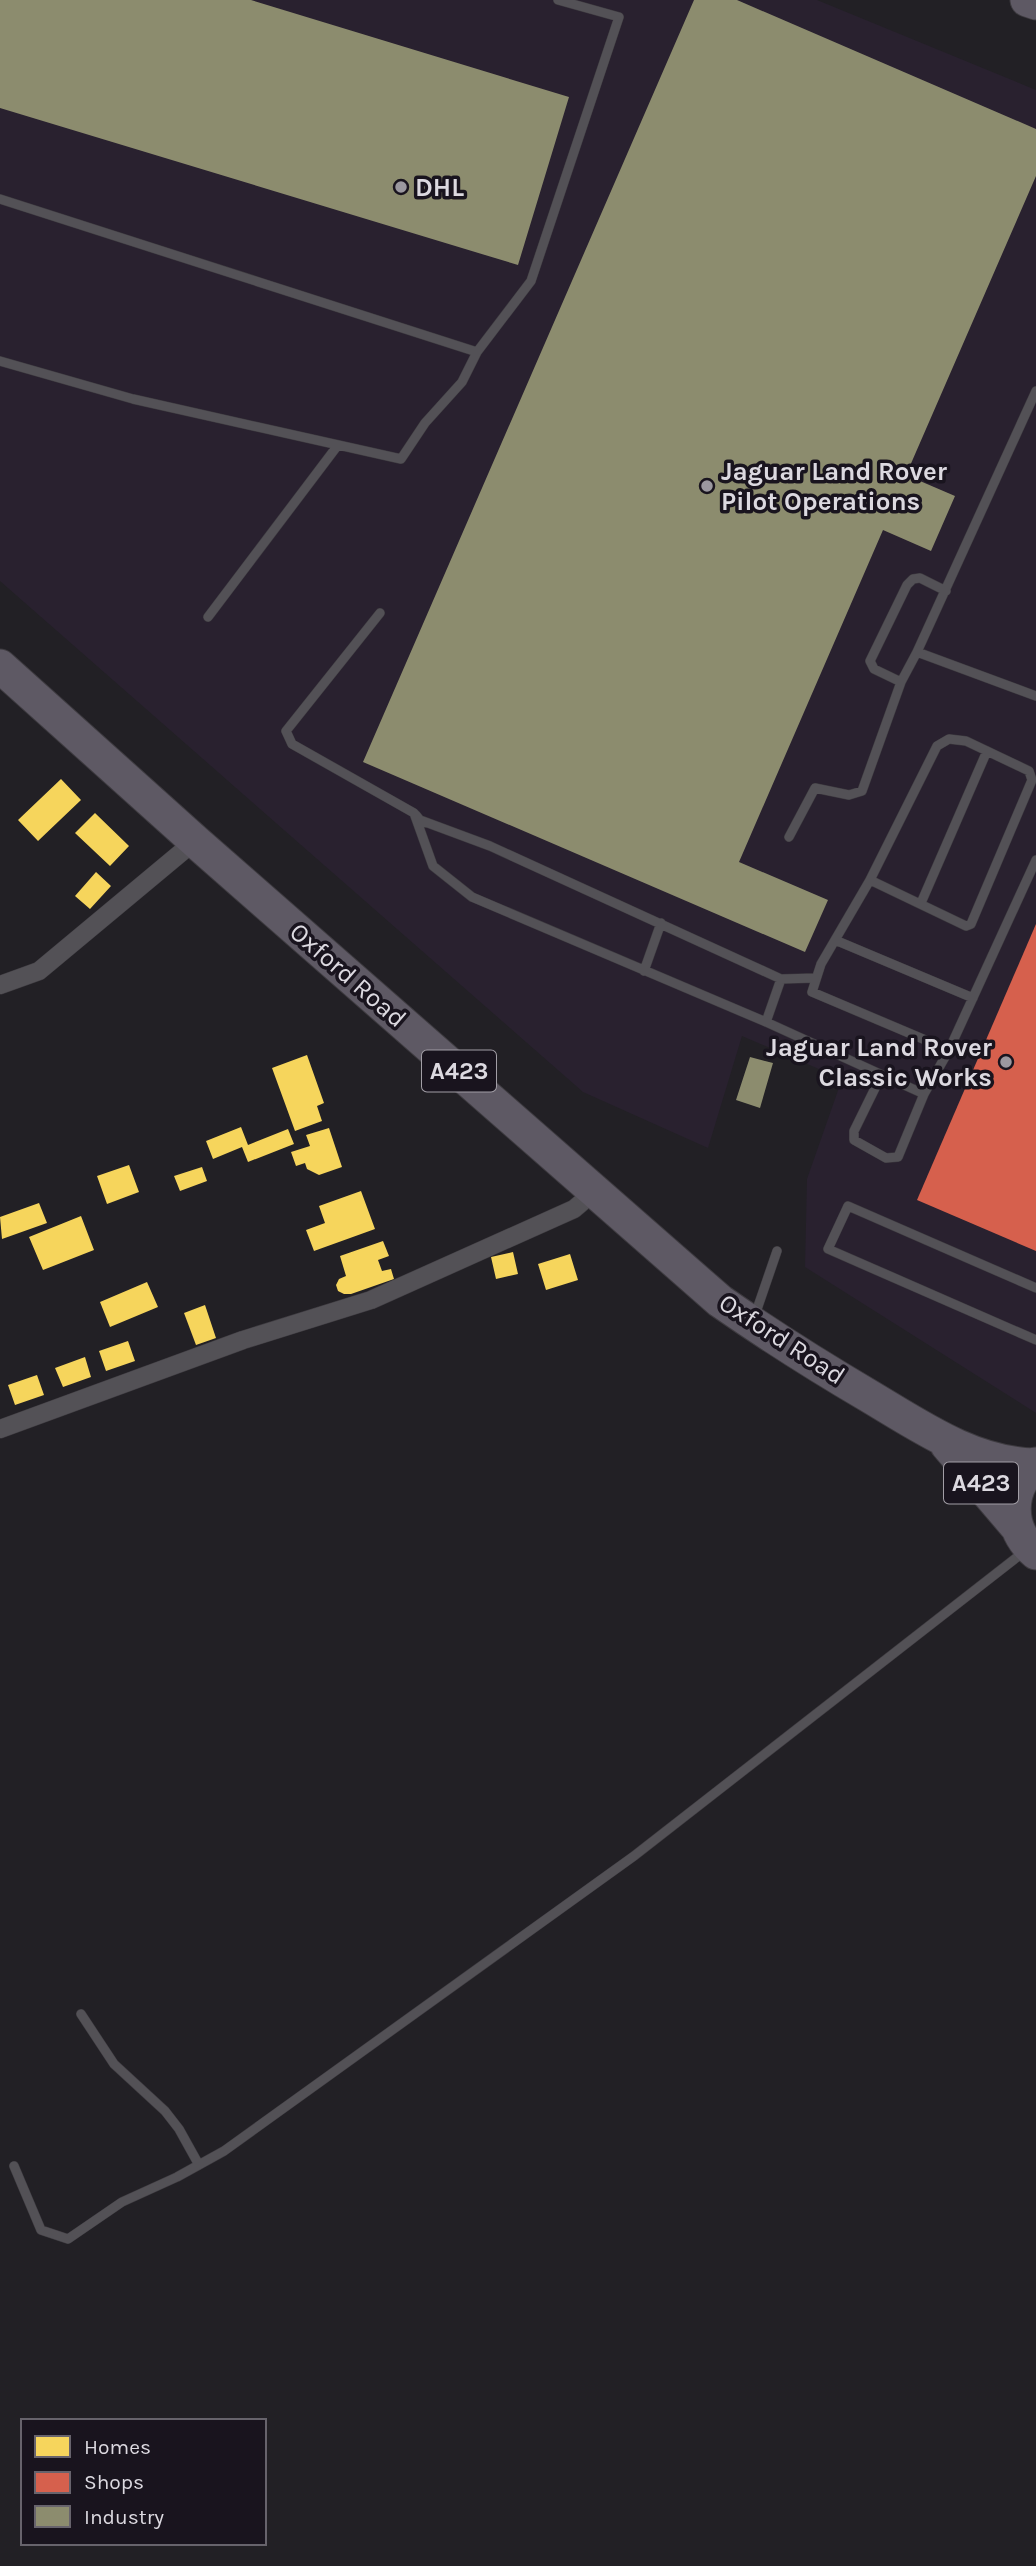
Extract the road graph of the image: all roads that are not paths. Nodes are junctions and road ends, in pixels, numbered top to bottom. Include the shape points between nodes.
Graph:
1 (558, 0) edge
2 (1027, 0) edge
3 (1036, 3) edge
4 (0, 200) edge
5 (477, 352) junction
6 (0, 361) edge
7 (1036, 391) edge
8 (338, 445) junction
9 (946, 591) junction
10 (380, 613) dead end
11 (208, 617) dead end
12 (917, 652) junction
13 (0, 666) edge
14 (901, 682) junction
15 (1036, 696) edge
16 (987, 751) junction
17 (414, 813) junction
18 (789, 837) dead end
19 (195, 841) junction
20 (1036, 860) edge
21 (870, 880) junction
22 (921, 903) junction
23 (661, 923) junction
24 (835, 940) junction
25 (645, 971) junction
26 (815, 978) junction
27 (781, 979) junction
28 (0, 985) edge
29 (973, 998) junction
30 (766, 1022) junction
31 (948, 1050) junction
32 (881, 1076) junction
33 (924, 1094) junction
34 (595, 1191) junction
35 (777, 1251) dead end
36 (1036, 1287) edge
37 (752, 1323) junction
38 (1036, 1340) edge
39 (0, 1429) edge
40 (945, 1441) junction
41 (1035, 1465) edge
42 (1027, 1542) edge
43 (82, 2014) dead end
44 (199, 2165) junction
45 (14, 2166) dead end

1 - 5 lane via 619,17 531,281
2 - 3 highway
4 - 5 lane
5 - 8 lane via 462,382 425,423 401,459
6 - 8 lane via 132,399
7 - 9 lane
8 - 11 lane
9 - 12 lane
9 - 14 lane via 920,578 913,579 902,596 870,661 874,669
10 - 17 lane via 286,731 292,744
12 - 14 lane
12 - 15 lane
13 - 19 highway, Oxford Road / A423
14 - 18 lane via 862,792 849,795 816,788
16 - 21 lane via 949,739 937,746
16 - 22 lane
16 - 22 lane via 1029,771 1032,780 971,924 966,926
17 - 23 lane via 420,820 490,846
17 - 25 lane via 433,866 472,897
19 - 28 street via 39,971
19 - 34 highway, Oxford Road / A423
20 - 29 lane
21 - 22 lane
21 - 24 lane
23 - 25 lane
23 - 27 lane
24 - 26 lane
24 - 29 lane
25 - 30 lane
26 - 27 lane
26 - 31 lane via 812,992
27 - 30 lane
29 - 31 lane
30 - 32 lane
31 - 33 lane
32 - 33 lane
32 - 33 lane via 854,1140 886,1158 898,1157
34 - 37 highway, Oxford Road / A423 via 720,1301
34 - 39 street via 574,1209 371,1300 243,1340
35 - 37 lane
36 - 38 lane via 848,1206 828,1249
37 - 40 highway, Oxford Road / A423
40 - 41 highway, Oxford Road / A423 via 1013,1465
40 - 42 highway, Oxford Road / A423
41 - 42 highway via 1016,1493 1014,1515
42 - 44 lane via 634,1856
43 - 44 lane via 114,2064 179,2129
44 - 45 lane via 122,2202 68,2239 41,2230

